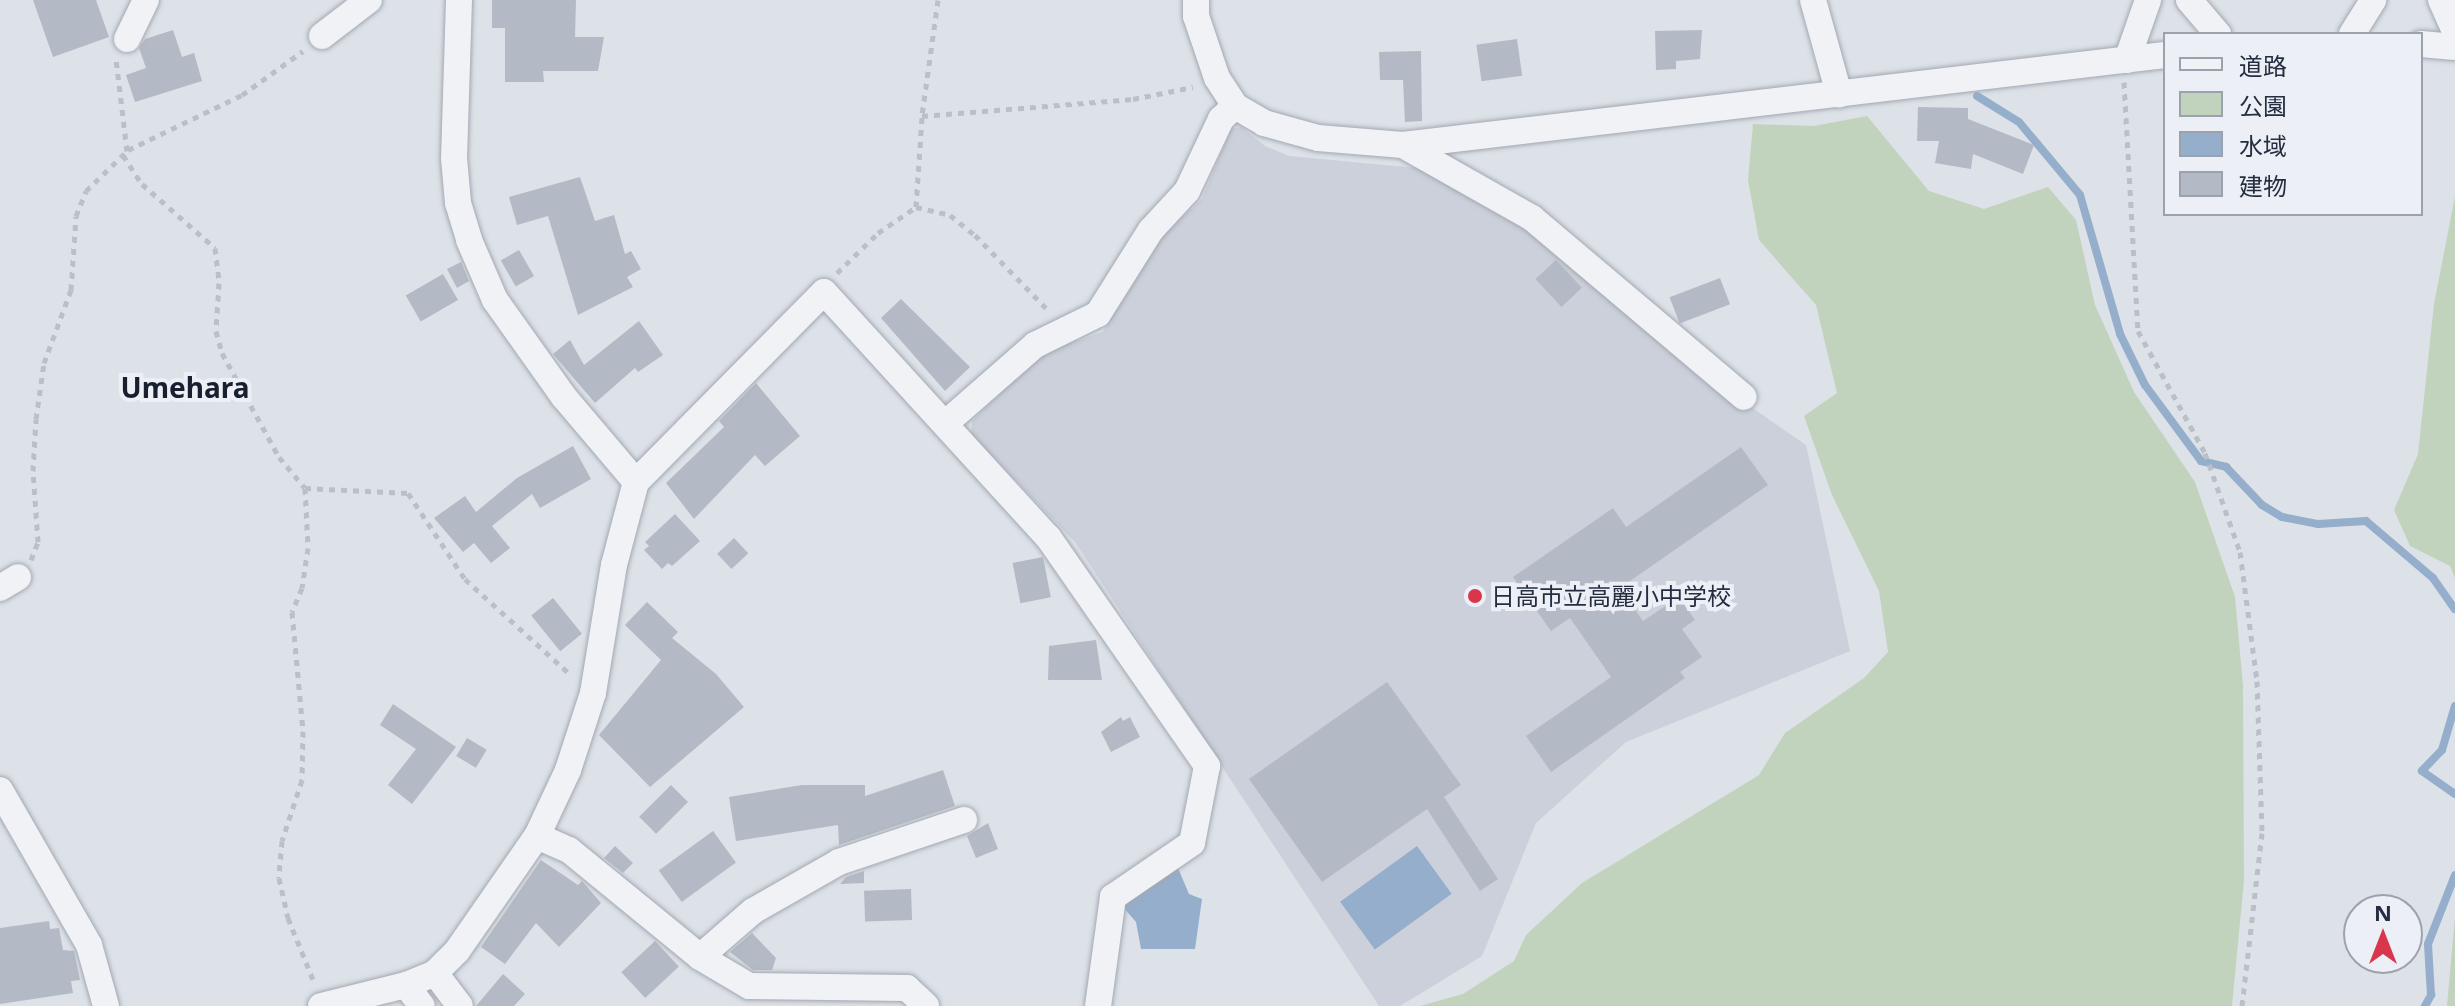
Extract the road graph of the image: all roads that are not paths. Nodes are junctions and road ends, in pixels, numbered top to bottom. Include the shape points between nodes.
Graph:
1 (146, 0) edge
2 (369, 0) edge
3 (459, 0) edge
4 (1196, 0) edge
5 (1813, 0) edge
6 (2148, 0) edge
7 (2189, 0) edge
8 (2373, 0) edge
9 (2441, 0) edge
10 (2216, 32) edge
11 (2353, 32) edge
12 (2455, 32) edge
13 (322, 36) road end
14 (127, 39) road end
15 (2423, 44) edge
16 (2455, 47) edge
17 (2163, 55) edge
18 (2125, 61) junction
19 (1839, 94) junction
20 (1235, 106) junction
21 (1403, 145) junction
22 (1744, 397) dead end
23 (947, 422) junction
24 (636, 482) junction
25 (0, 790) edge
26 (964, 820) dead end
27 (11, 835) edge
28 (537, 836) junction
29 (700, 957) junction
30 (435, 973) junction
31 (406, 985) junction
32 (106, 1006) edge
33 (321, 1006) edge
34 (422, 1006) edge
35 (460, 1006) edge
36 (926, 1006) edge
37 (1098, 1006) edge

1 - 14 street
2 - 13 street
3 - 24 street via 454,158 458,203 469,240 495,300 564,397
4 - 20 street via 1196,16 1217,78
5 - 19 street
6 - 18 street
7 - 10 street
8 - 11 street
9 - 12 street
15 - 16 street
17 - 18 street
18 - 19 street
19 - 21 street
20 - 21 street via 1264,123 1318,138
20 - 23 street via 1221,119 1187,191 1151,230 1098,314 1035,345
21 - 22 street via 1532,218
23 - 24 street via 824,292
23 - 37 street via 1048,537 1207,766 1192,843 1113,897
24 - 28 street via 614,565 593,693 568,770
25 - 27 street
26 - 29 street via 839,862 753,911
27 - 32 street via 89,945
28 - 29 street via 569,850
28 - 30 street via 457,951
29 - 36 street via 749,986 907,988
30 - 31 street
30 - 35 street
31 - 33 street
31 - 34 street

